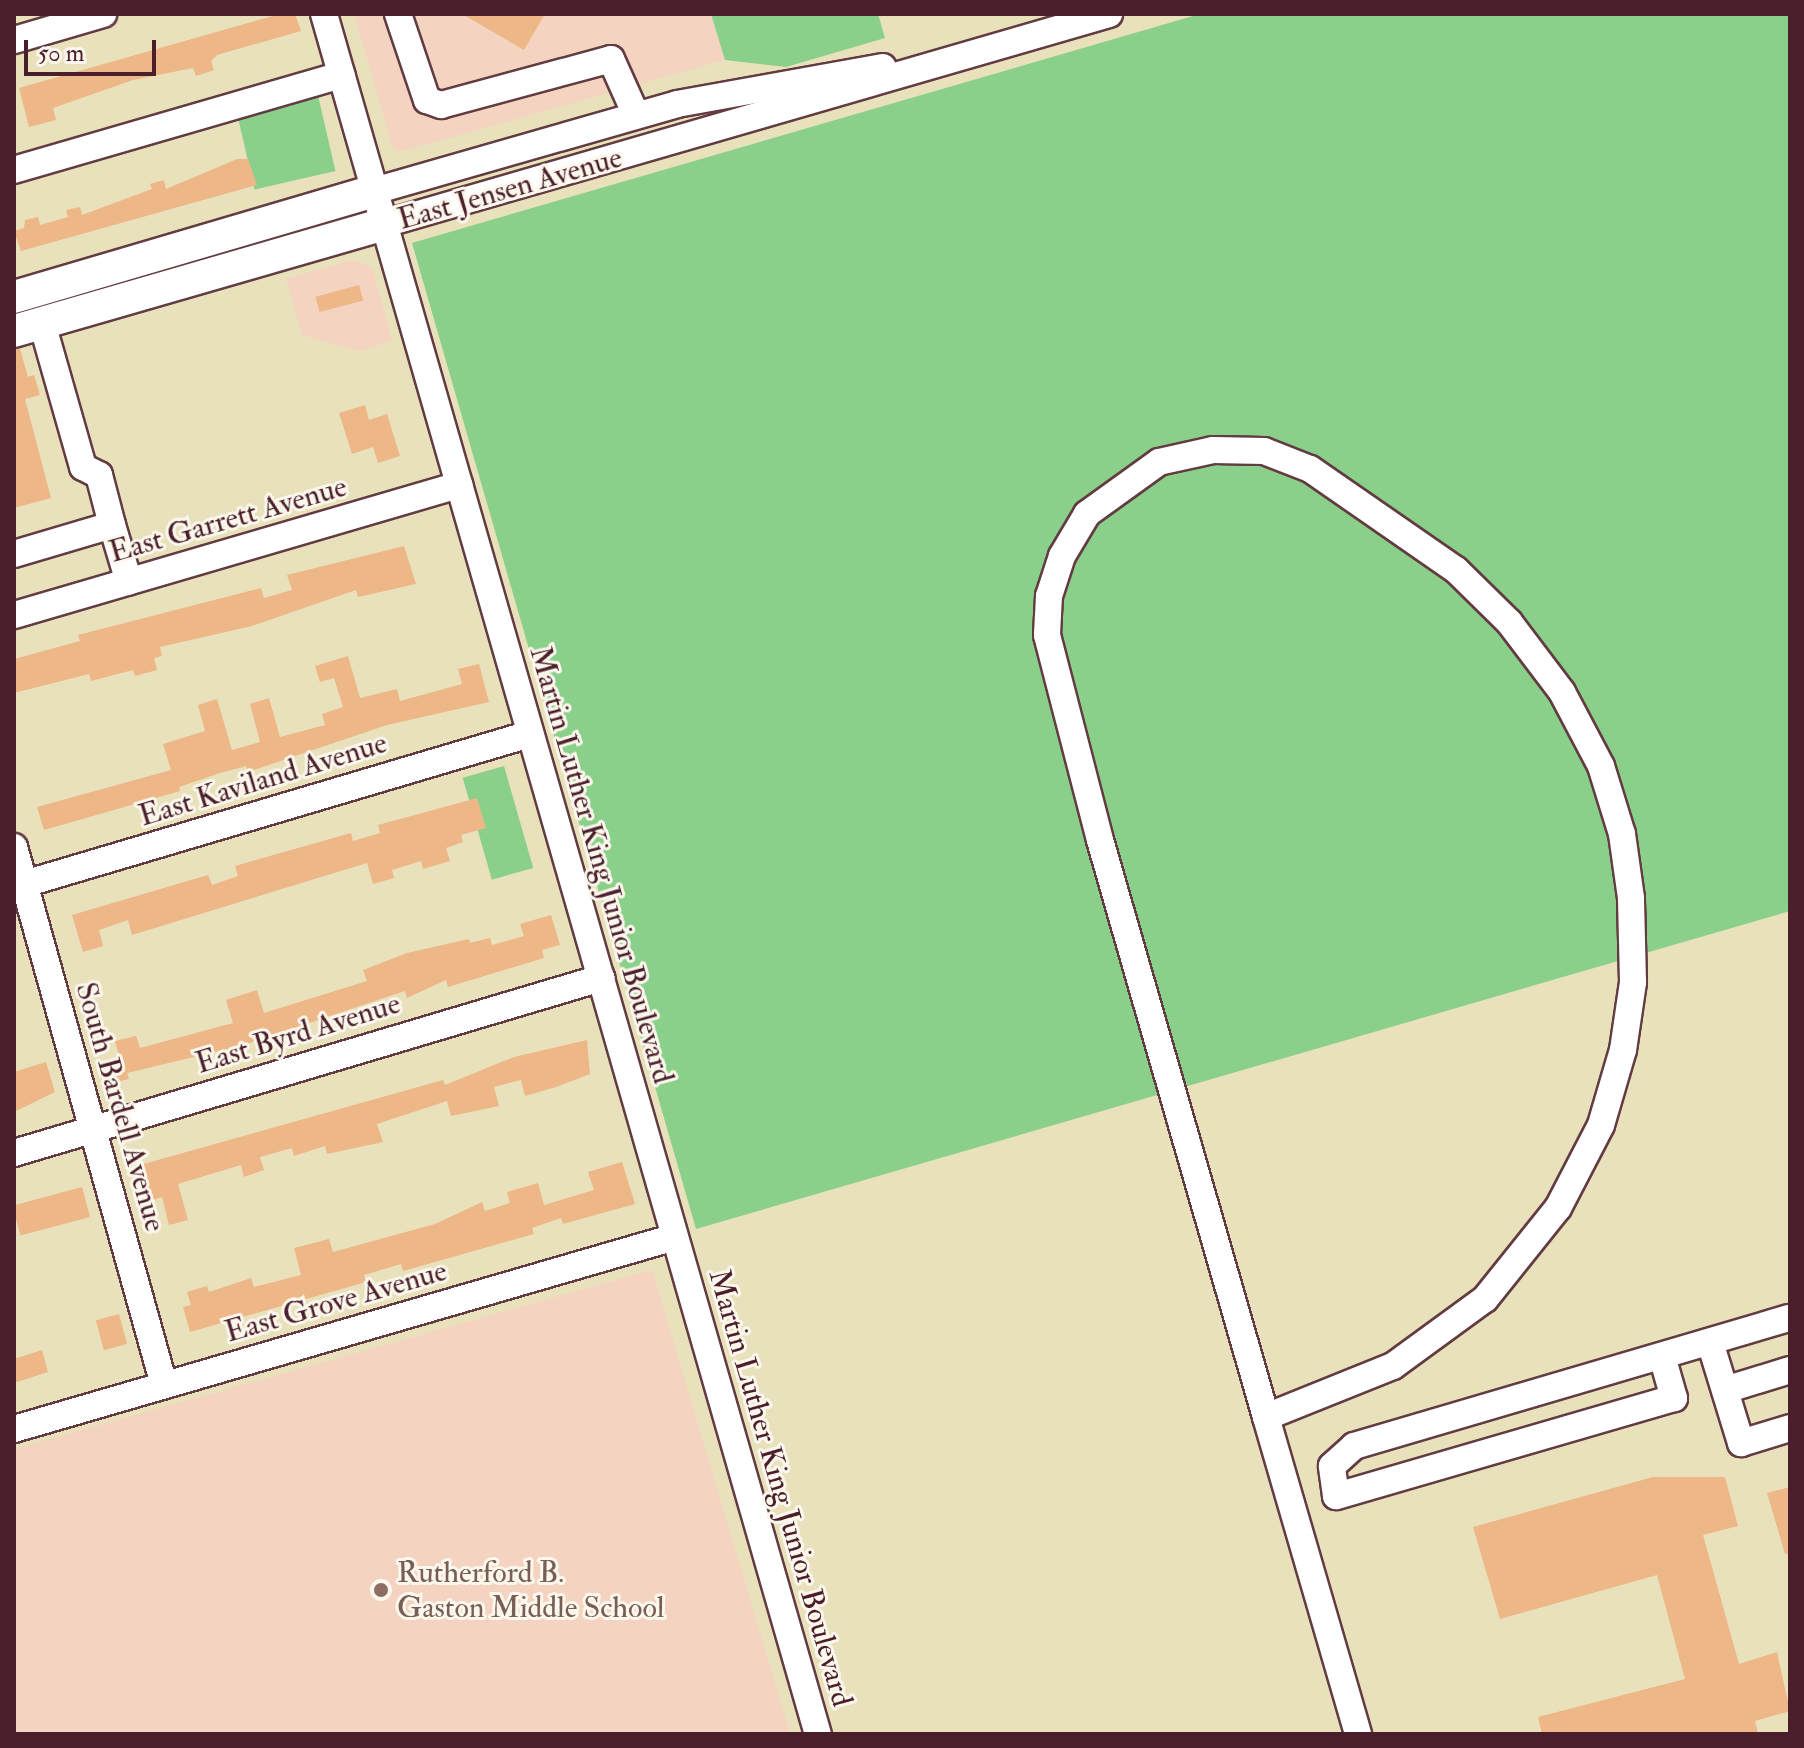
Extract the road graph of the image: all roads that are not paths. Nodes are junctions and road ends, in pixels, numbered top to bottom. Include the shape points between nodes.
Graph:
1 (103, 14) edge
2 (324, 14) edge
3 (398, 14) edge
4 (1109, 14) edge
5 (14, 40) edge
6 (1005, 44) junction
7 (341, 75) junction
8 (636, 115) junction
9 (14, 170) edge
10 (374, 191) junction
11 (384, 224) junction
12 (14, 297) edge
13 (28, 327) edge
14 (459, 485) junction
15 (112, 525) junction
16 (14, 554) edge
17 (129, 582) junction
18 (14, 615) edge
19 (530, 734) junction
20 (14, 847) edge
21 (19, 885) edge
22 (601, 978) junction
23 (93, 1129) junction
24 (14, 1153) edge
25 (675, 1237) junction
26 (1790, 1318) edge
27 (1710, 1342) junction
28 (1662, 1356) junction
29 (1790, 1370) edge
30 (164, 1385) junction
31 (1725, 1390) junction
32 (1470, 1412) junction
33 (1266, 1417) junction
34 (1790, 1428) edge
35 (14, 1429) edge
36 (1483, 1453) junction
37 (818, 1734) edge
38 (1358, 1734) edge

1 - 5 street
2 - 7 street, Martin Luther King Junior Boulevard
3 - 8 street via 427,100 441,105 611,59
4 - 6 street, East Jensen Avenue
6 - 8 street, East Jensen Avenue via 713,96
6 - 11 street, East Jensen Avenue
7 - 9 street
7 - 10 street, Martin Luther King Junior Boulevard
8 - 10 street, East Jensen Avenue
10 - 11 street, Martin Luther King Junior Boulevard
10 - 12 main road, East Jensen Avenue
11 - 13 main road, East Jensen Avenue
11 - 14 street, Martin Luther King Junior Boulevard
13 - 15 street via 83,467 99,475
14 - 17 street, East Garrett Avenue
14 - 19 street, Martin Luther King Junior Boulevard
15 - 16 street
15 - 17 street
17 - 18 street, East Garrett Avenue
19 - 21 street, East Kaviland Avenue
19 - 22 street, Martin Luther King Junior Boulevard
20 - 21 street, South Bardell Avenue
21 - 23 street, South Bardell Avenue
22 - 23 street, East Byrd Avenue
22 - 25 street, Martin Luther King Junior Boulevard
23 - 24 street, East Byrd Avenue
23 - 30 street, South Bardell Avenue
25 - 30 street, East Grove Avenue
25 - 37 street, Martin Luther King Junior Boulevard
26 - 27 street
27 - 28 street
27 - 31 street
28 - 32 street
28 - 36 street via 1674,1398
29 - 31 street
30 - 35 street, East Grove Avenue
31 - 34 street via 1741,1443
32 - 36 street
32 - 36 street via 1354,1446 1332,1466 1336,1496
33 - 33 street via 1052,672 1047,635 1049,596 1062,556 1087,514 1159,462 1213,450 1264,451 1310,469 1456,570 1509,622 1562,692 1601,766 1622,834 1631,898 1633,982 1623,1050 1601,1125 1558,1208 1485,1299 1393,1366
33 - 38 street

